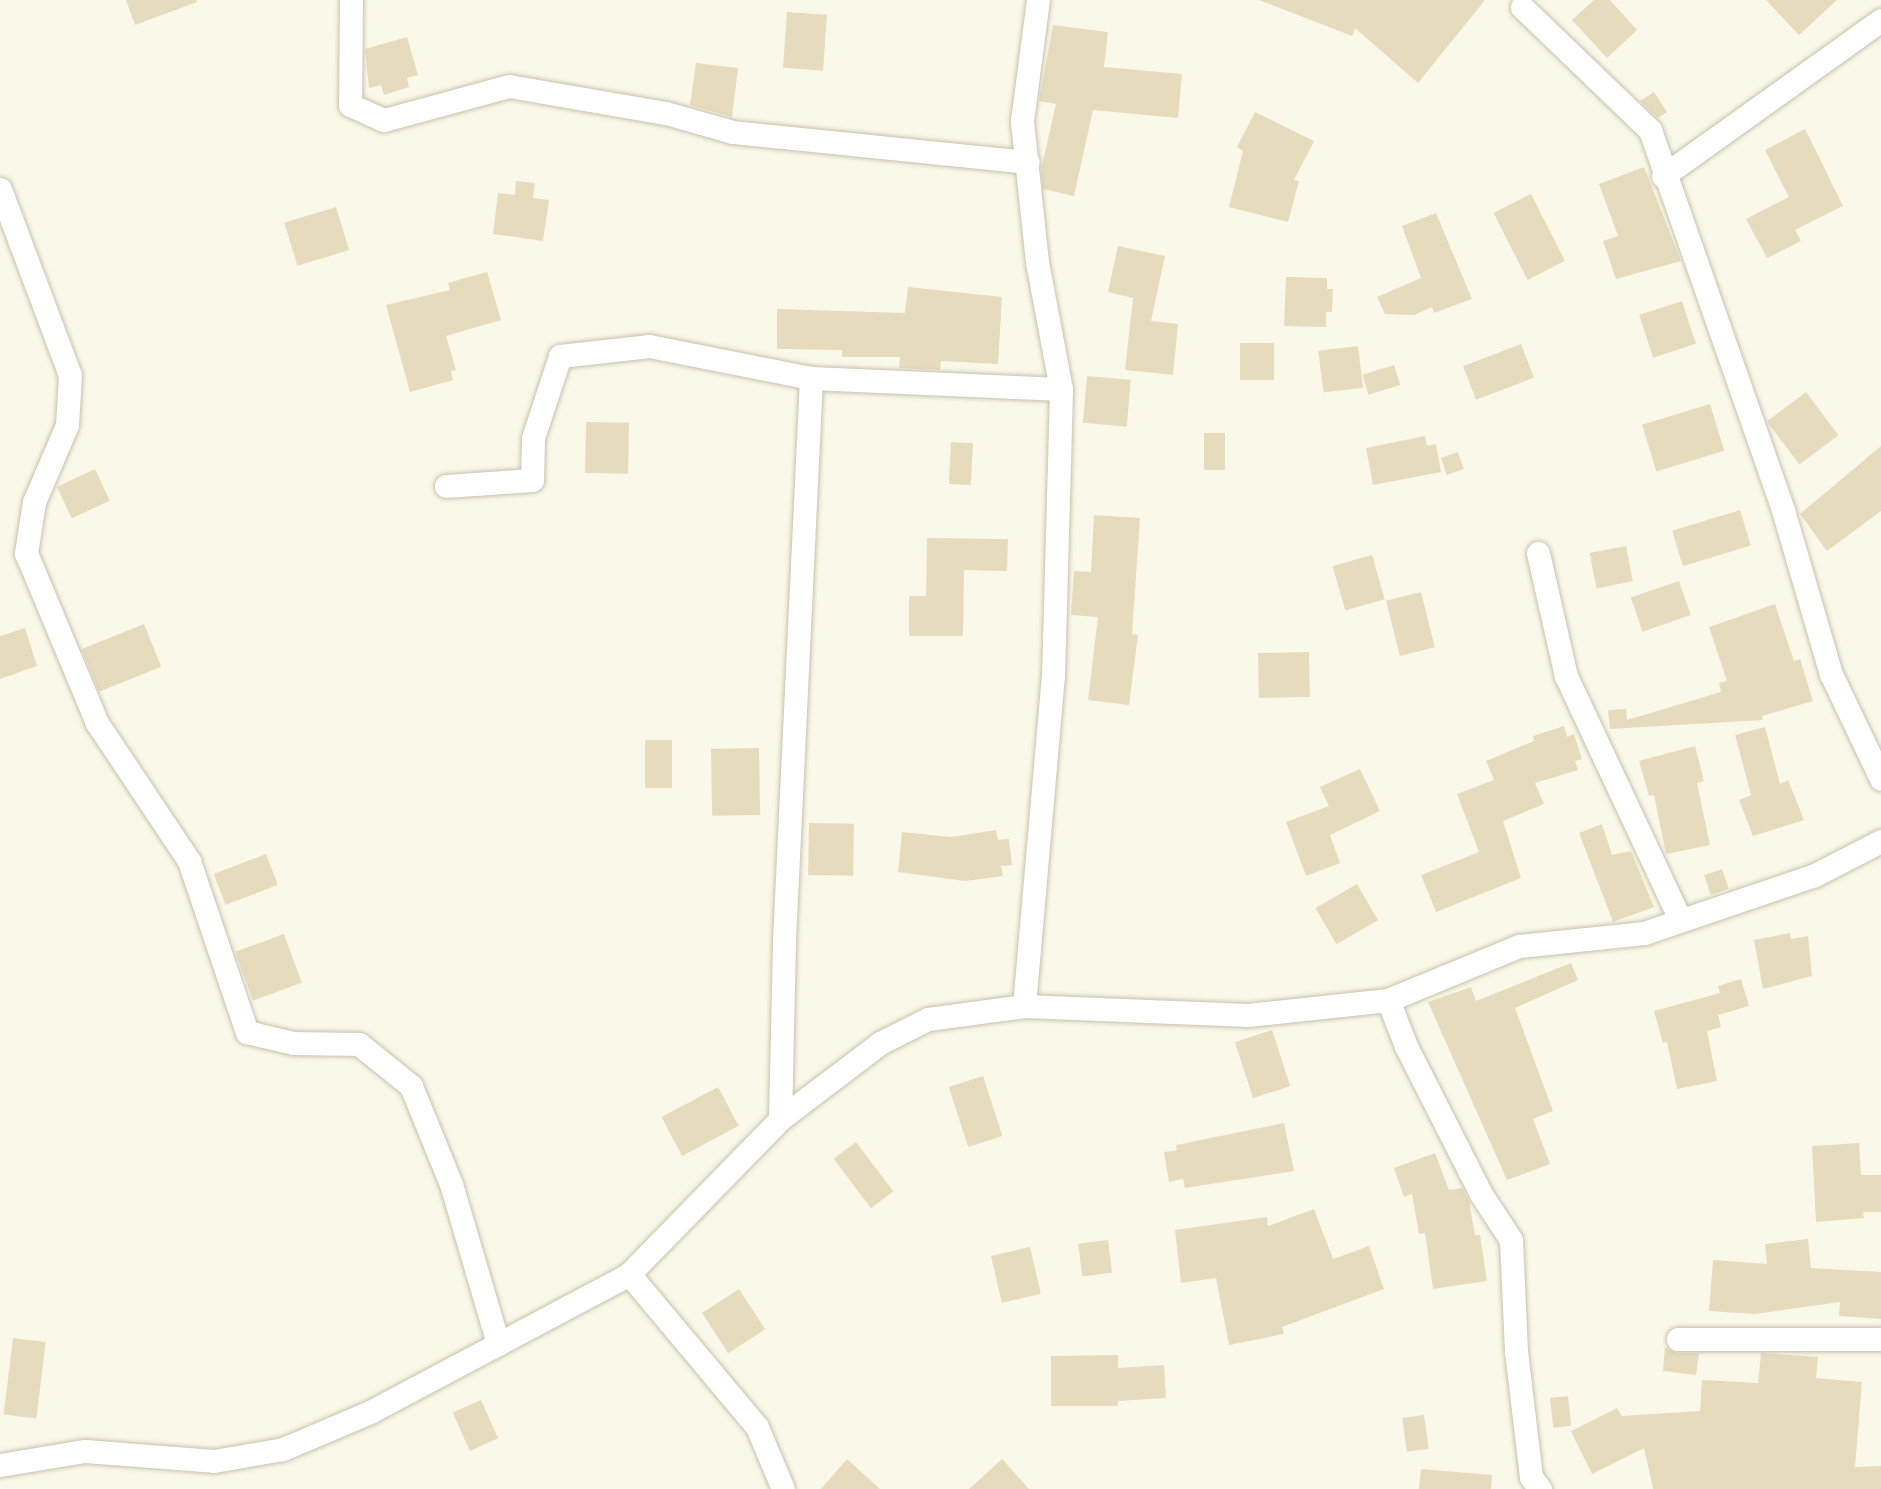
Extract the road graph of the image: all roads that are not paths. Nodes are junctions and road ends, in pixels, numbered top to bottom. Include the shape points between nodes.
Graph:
1 (351, 0) edge
2 (1038, 0) edge
3 (1522, 7) dead end
4 (1881, 20) edge
5 (1027, 162) junction
6 (1663, 176) junction
7 (0, 189) edge
8 (811, 378) junction
9 (1061, 389) junction
10 (446, 486) dead end
11 (1538, 553) dead end
12 (1881, 779) edge
13 (1881, 841) edge
14 (1680, 919) junction
15 (1388, 1000) junction
16 (1024, 1006) junction
17 (780, 1119) junction
18 (629, 1274) junction
19 (1678, 1339) dead end
20 (1881, 1339) edge
21 (498, 1344) junction
22 (0, 1465) edge
23 (783, 1489) edge
24 (1539, 1489) edge

1 - 5 street via 350,105 384,120 509,86 666,113 733,132
2 - 5 street via 1022,121
3 - 6 street via 1650,130
4 - 6 street
5 - 9 street via 1037,262
6 - 12 street via 1783,510 1830,674
7 - 21 street via 70,375 67,425 34,502 26,553 97,723 189,861 247,1032 293,1044 359,1044 411,1086 450,1184
8 - 9 street
8 - 10 street via 649,346 560,356 533,438 532,480
8 - 17 street
9 - 16 street via 1053,677
11 - 14 street via 1566,676
13 - 14 street via 1815,875
14 - 15 street via 1644,933 1604,940 1519,946
15 - 16 street via 1248,1015
15 - 24 street via 1406,1046 1481,1194 1511,1240 1516,1350 1531,1477
16 - 17 street via 928,1019 880,1043
17 - 18 street
18 - 21 street
18 - 23 street via 757,1427
19 - 20 street
21 - 22 street via 370,1412 283,1449 214,1461 85,1451

